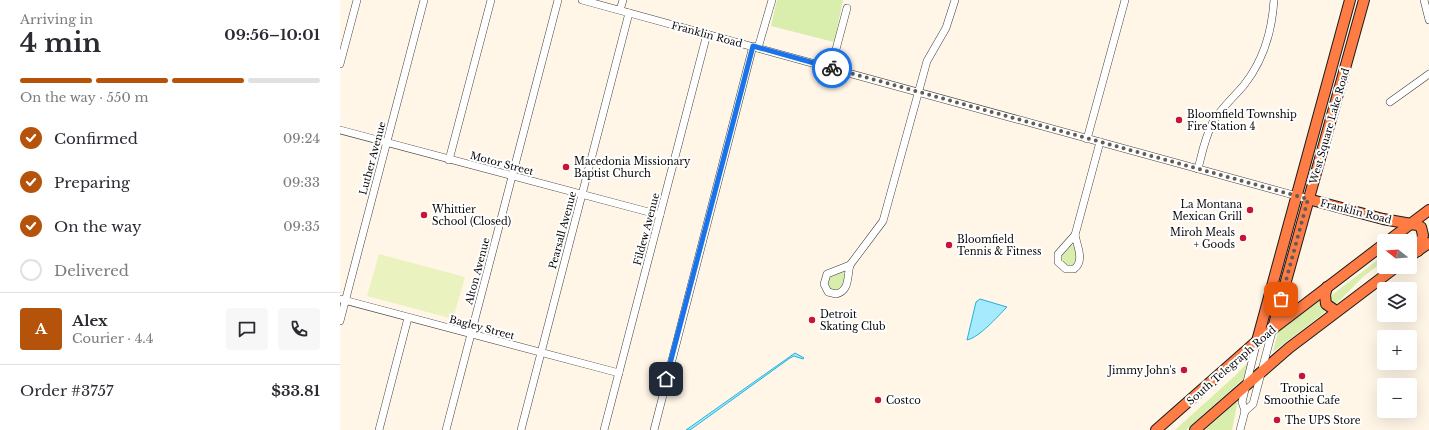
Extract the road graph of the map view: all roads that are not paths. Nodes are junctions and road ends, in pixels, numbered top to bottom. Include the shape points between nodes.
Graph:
1 (357, 0) edge
2 (424, 0) edge
3 (491, 0) edge
4 (558, 0) edge
5 (582, 0) edge
6 (623, 0) edge
7 (772, 0) edge
8 (955, 0) edge
9 (1125, 0) edge
10 (1274, 0) edge
11 (1350, 0) edge
12 (1364, 0) edge
13 (1424, 0) edge
14 (847, 8) dead end
15 (620, 10) junction
16 (629, 13) junction
17 (1429, 20) edge
18 (707, 34) junction
19 (755, 47) junction
20 (340, 64) edge
21 (831, 68) junction
22 (1429, 74) edge
23 (919, 93) junction
24 (1390, 102) dead end
25 (340, 130) edge
26 (1087, 139) junction
27 (1100, 142) junction
28 (387, 143) junction
29 (450, 160) junction
30 (1198, 169) junction
31 (512, 176) junction
32 (582, 194) junction
33 (1297, 196) junction
34 (1308, 199) junction
35 (1429, 210) edge
36 (660, 215) junction
37 (1412, 223) junction
38 (1397, 234) edge
39 (1075, 235) junction
40 (1429, 242) edge
41 (1417, 246) edge
42 (1377, 249) edge
43 (1417, 252) edge
44 (850, 265) junction
45 (1387, 274) edge
46 (1327, 287) junction
47 (343, 300) edge
48 (1336, 312) junction
49 (408, 318) junction
50 (340, 322) edge
51 (1273, 328) junction
52 (471, 334) junction
53 (1257, 341) junction
54 (540, 353) junction
55 (1262, 369) junction
56 (619, 373) junction
57 (1247, 383) junction
58 (1245, 411) junction
59 (379, 430) edge
60 (446, 430) edge
61 (521, 430) edge
62 (604, 430) edge
63 (654, 430) edge
64 (1156, 430) edge
65 (1194, 430) edge
66 (1240, 430) edge

1 - 20 street
2 - 28 street, Luther Avenue
3 - 29 street
4 - 31 street, Alton Avenue
5 - 15 street, Franklin Road
6 - 15 street
7 - 19 street
8 - 23 street via 946,28 927,61
9 - 26 street
10 - 30 street via 1271,29 1262,57 1250,78 1214,121
11 - 33 highway, West Square Lake Road
12 - 34 highway, West Square Lake Road
13 - 17 street
14 - 21 street
15 - 16 street, Franklin Road
16 - 18 street, Franklin Road
16 - 32 street, Pearsall Avenue
18 - 19 street, Franklin Road
18 - 36 street, Fildew Avenue
19 - 21 street, Franklin Road
19 - 63 street
21 - 23 street, Franklin Road
22 - 24 street
23 - 26 street, Franklin Road
23 - 44 street via 883,221
25 - 28 street, Motor Street
26 - 27 street, Franklin Road
27 - 30 street, Franklin Road
27 - 39 street
28 - 29 street, Motor Street
28 - 47 street, Luther Avenue
29 - 31 street, Motor Street
30 - 33 street, Franklin Road
31 - 32 street, Motor Street
31 - 52 street, Alton Avenue
32 - 36 street, Motor Street
32 - 54 street, Pearsall Avenue
33 - 34 street, Franklin Road
33 - 53 highway, West Square Lake Road
34 - 37 highway, Franklin Road
34 - 51 highway, West Square Lake Road
35 - 37 highway
36 - 56 street, Fildew Avenue
37 - 38 highway
37 - 41 highway via 1421,227 1423,231
39 - 39 street via 1057,256 1059,264 1066,269 1076,267 1080,260
40 - 43 highway
42 - 46 highway, South Telegraph Road
44 - 44 street via 827,274 824,284 828,292 836,294 843,291
45 - 48 highway
46 - 48 highway via 1326,304
46 - 51 highway, South Telegraph Road
47 - 49 street, Bagley Street
47 - 50 street, Luther Avenue
48 - 55 highway
49 - 52 street, Bagley Street
49 - 59 street
51 - 53 highway, South Telegraph Road
51 - 55 street, West Square Lake Road
52 - 54 street, Bagley Street
52 - 60 street, Alton Avenue
53 - 57 street, West Square Lake Road
53 - 64 highway, South Telegraph Road
54 - 56 street, Bagley Street
54 - 61 street, Pearsall Avenue
55 - 57 highway
55 - 58 street, West Square Lake Road via 1253,404
56 - 62 street, Fildew Avenue
57 - 58 street, West Square Lake Road via 1242,402
57 - 65 highway
58 - 66 street, West Square Lake Road

